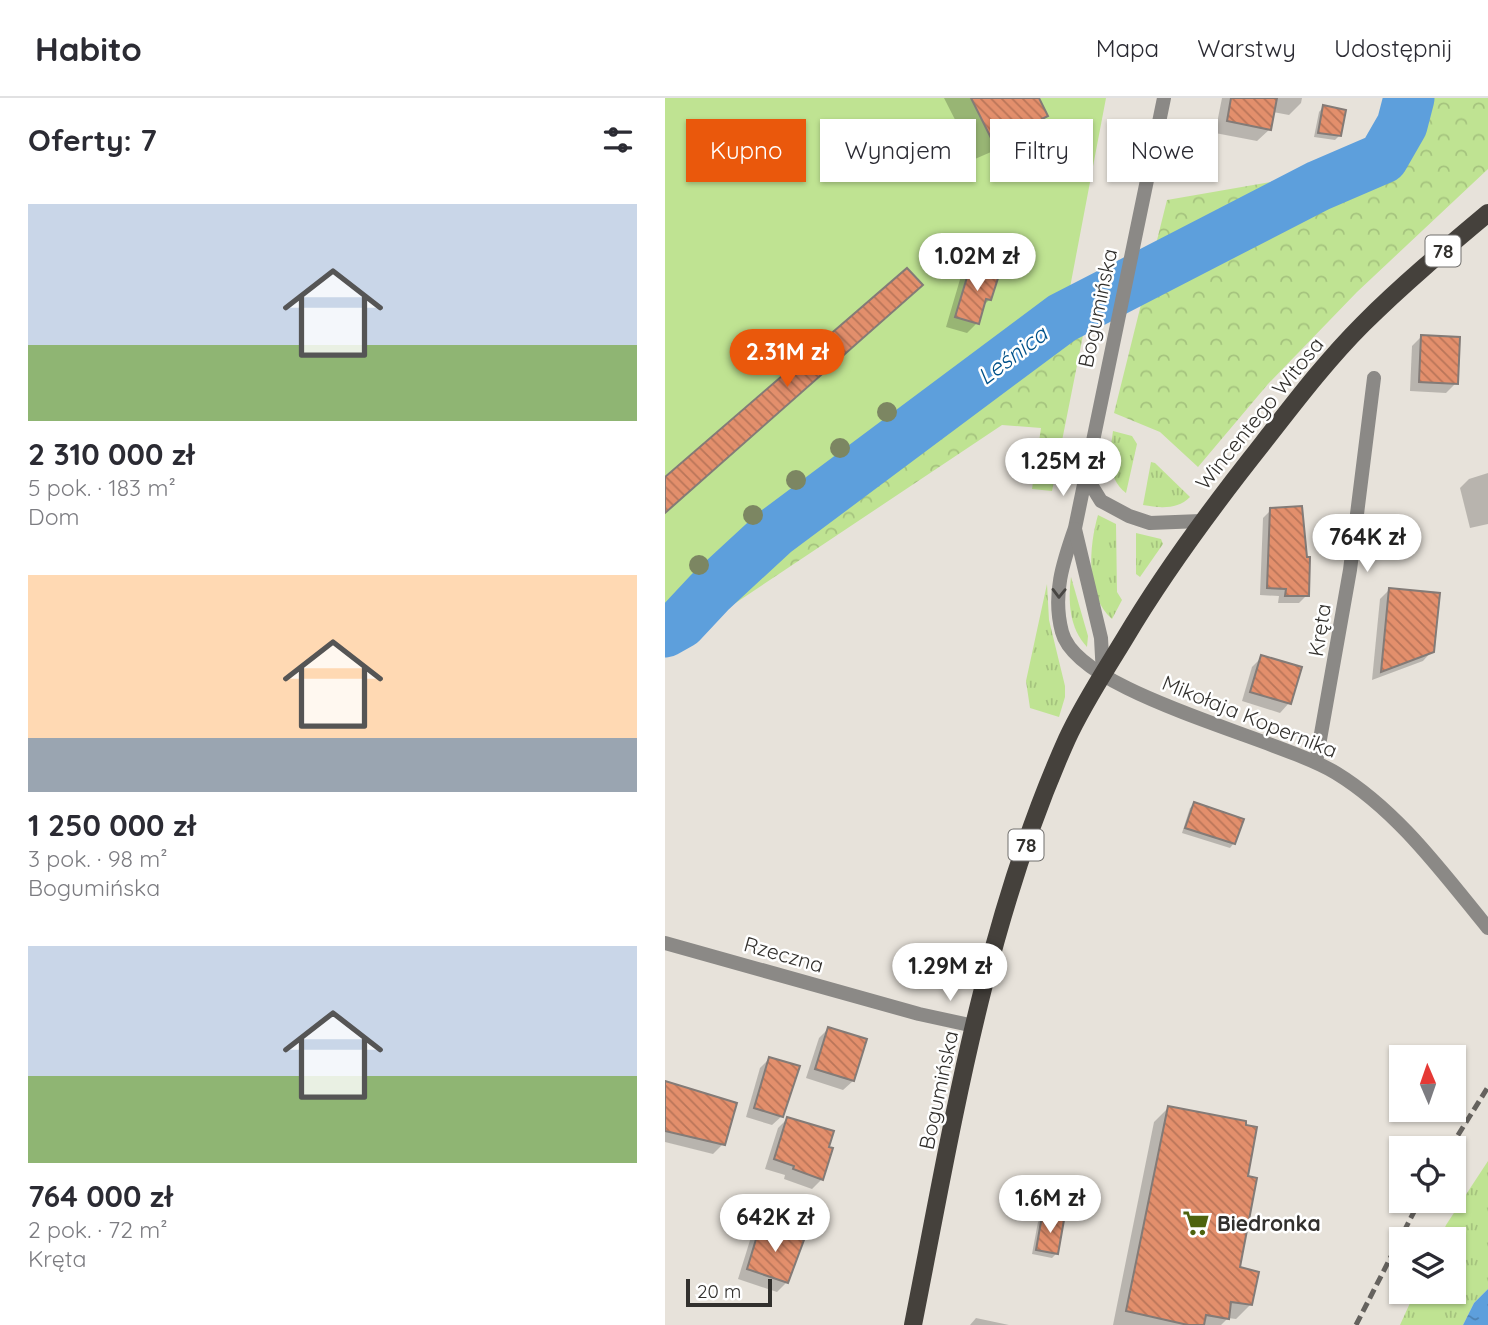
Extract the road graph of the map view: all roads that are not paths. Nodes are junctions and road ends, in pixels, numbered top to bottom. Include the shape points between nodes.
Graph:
1 (1164, 98) edge
2 (1488, 213) edge
3 (1374, 378) dead end
4 (1086, 475) junction
5 (1201, 522) junction
6 (1075, 528) junction
7 (1103, 675) junction
8 (1316, 762) junction
9 (1488, 928) edge
10 (665, 943) edge
11 (974, 1026) junction
12 (913, 1325) edge

1 - 4 street, Bogumińska
2 - 5 main road, Wincentego Witosa / 78 via 1399,290 1319,371
3 - 8 street, Kręta via 1350,570
4 - 5 street via 1101,501 1129,516 1150,523
4 - 6 street, Bogumińska
5 - 7 main road, Wincentego Witosa / 78
6 - 7 street, Bogumińska via 1101,638
6 -> 7 street, Bogumińska via 1060,572 1062,633 1077,658
7 - 8 street, Mikołaja Kopernika via 1171,709
7 - 11 main road, Bogumińska / 78 via 1067,737 1029,837
8 - 9 street, Mikołaja Kopernika via 1386,810
10 - 11 street, Rzeczna
11 - 12 main road, Bogumińska / 78

